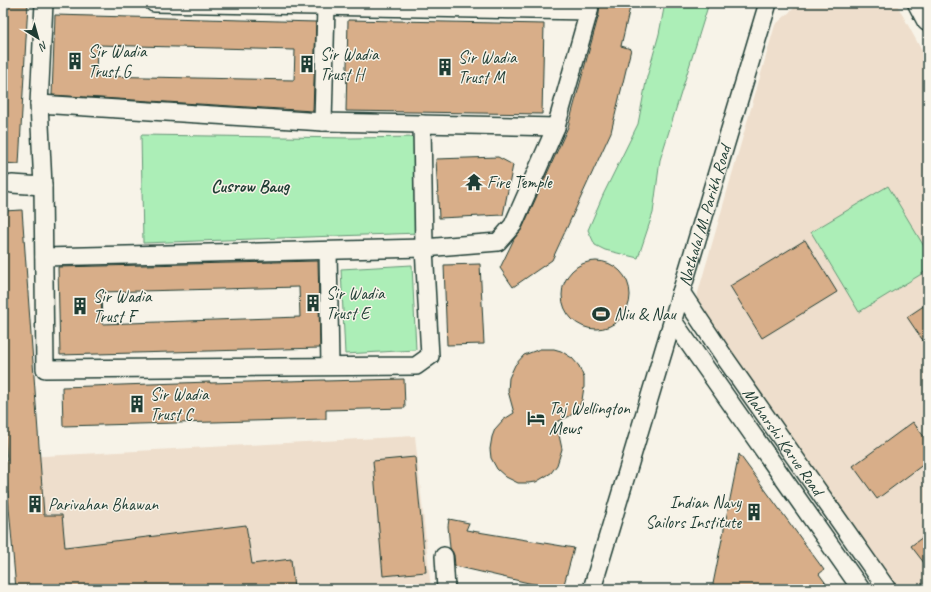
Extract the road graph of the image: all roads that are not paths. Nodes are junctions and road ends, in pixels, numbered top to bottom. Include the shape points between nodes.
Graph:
1 (44, 3) edge
2 (154, 3) edge
3 (768, 3) edge
4 (919, 3) edge
5 (326, 6) junction
6 (590, 7) edge
7 (928, 20) edge
8 (39, 104) junction
9 (323, 122) junction
10 (422, 124) junction
11 (556, 127) junction
12 (12, 184) dead end
13 (43, 186) junction
14 (424, 248) junction
15 (328, 250) junction
16 (44, 257) junction
17 (681, 292) junction
18 (673, 321) junction
19 (330, 366) junction
20 (444, 556) dead end
21 (446, 589) edge
22 (592, 589) edge
23 (861, 589) edge
24 (887, 589) edge

1 - 8 street
2 - 5 street
3 - 17 street, Nathalal M. Parikh Road
4 - 7 main road
5 - 6 street
5 - 9 street
6 - 11 street
8 - 9 street
8 - 13 street
9 - 10 street
10 - 11 street
10 - 14 street
11 - 14 street via 513,225 498,242
12 - 13 street
13 - 16 street
14 - 15 street
14 - 19 street via 430,356 416,366
15 - 16 street
15 - 19 street
16 - 19 street via 45,369
17 - 18 street, Nathalal M. Parikh Road
17 - 24 street, Maharshi Karve Road
18 - 22 street, Nathalal M. Parikh Road
18 - 23 street, Maharshi Karve Road
20 - 21 street

